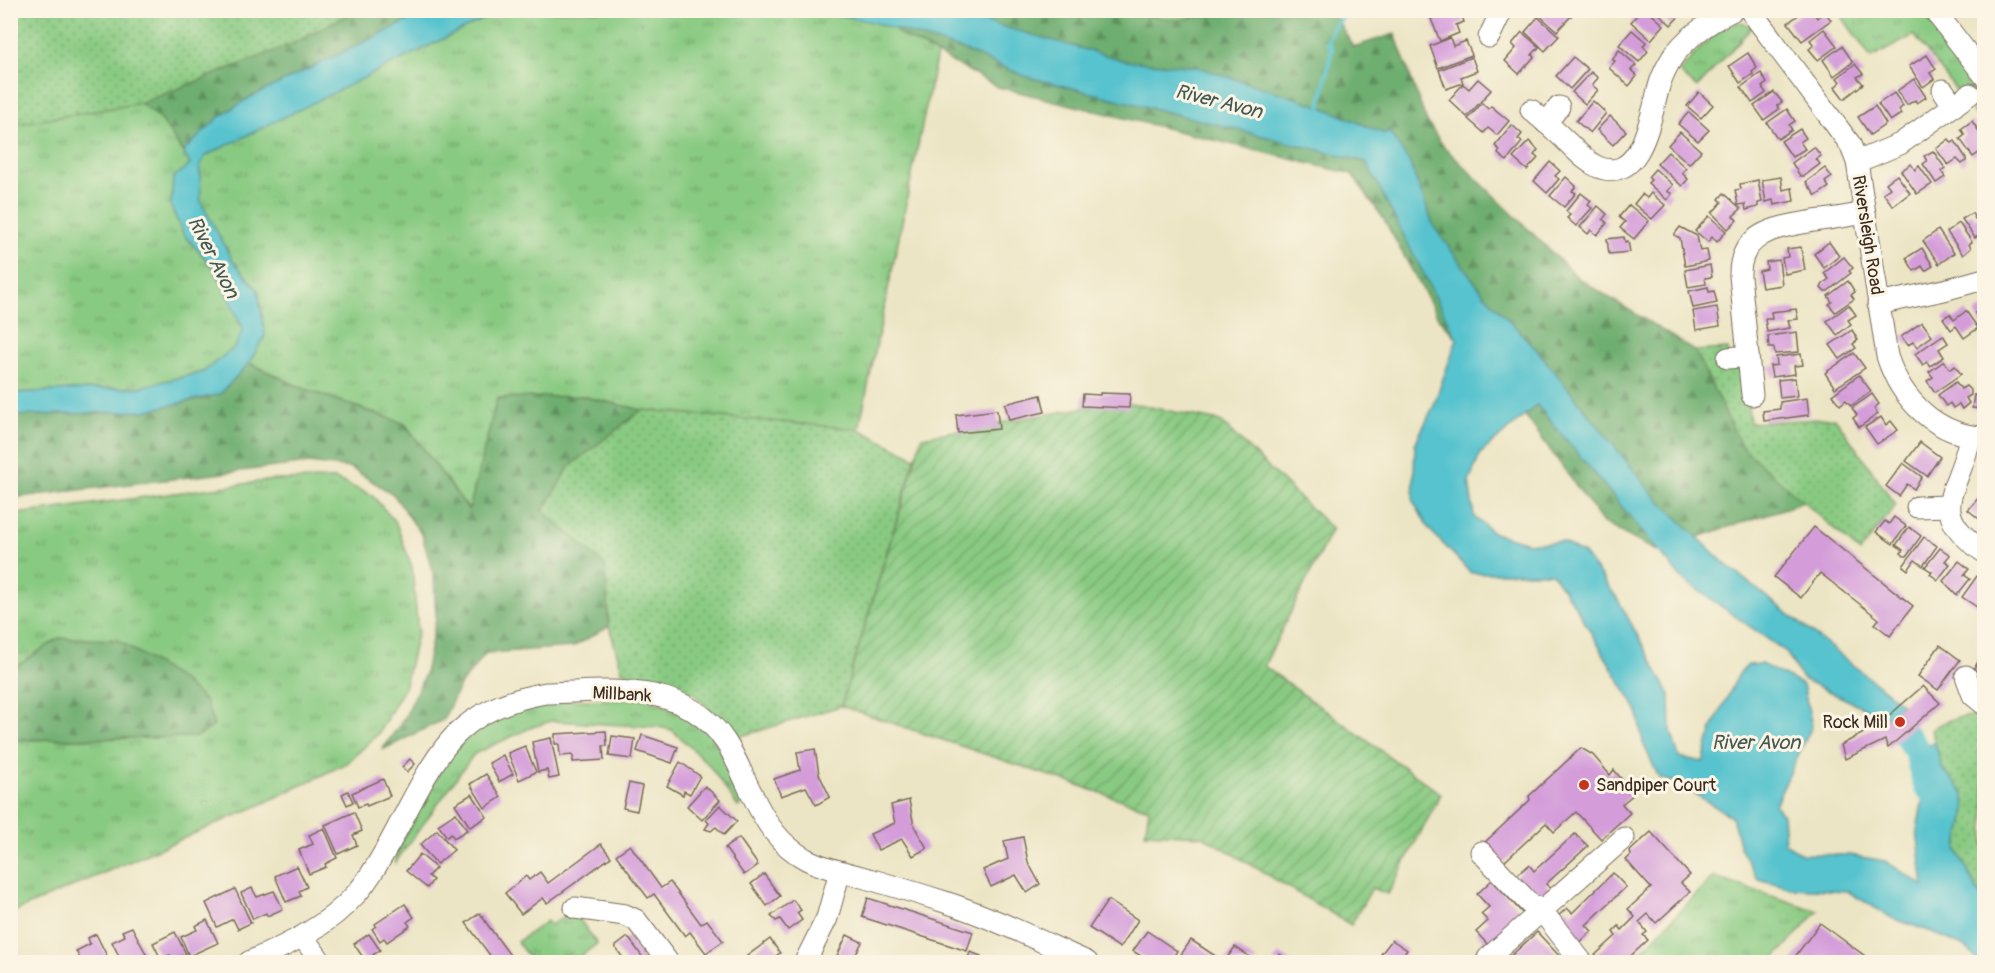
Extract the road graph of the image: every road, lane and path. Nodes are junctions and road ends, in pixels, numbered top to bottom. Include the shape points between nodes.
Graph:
1 (1502, 10) edge
2 (1733, 10) edge
3 (1750, 10) edge
4 (1934, 10) edge
5 (1489, 37) dead end
6 (1984, 75) edge
7 (1956, 96) dead end
8 (1545, 113) dead end
9 (1857, 162) junction
10 (1865, 213) junction
11 (1984, 279) edge
12 (1878, 303) junction
13 (1752, 395) dead end
14 (1977, 437) edge
15 (1949, 506) junction
16 (1917, 507) dead end
17 (1984, 552) edge
18 (1966, 676) dead end
19 (1984, 704) edge
20 (1624, 838) dead end
21 (1481, 852) dead end
22 (840, 871) junction
23 (575, 908) dead end
24 (1542, 911) junction
25 (303, 937) junction
26 (1488, 958) dead end
27 (249, 963) edge
28 (321, 963) edge
29 (668, 963) edge
30 (805, 963) edge
31 (1087, 963) edge
32 (1582, 963) edge

1 - 5 street
2 - 8 street via 1687,41 1674,56 1660,82 1644,140 1630,164 1610,171 1590,163
3 - 9 street, Riversleigh Road via 1850,144
4 - 6 street
7 - 9 street via 1900,144
9 - 10 street, Riversleigh Road
10 - 12 street, Riversleigh Road
10 - 13 street via 1777,228 1764,233 1742,256 1738,357
11 - 12 street
12 - 14 street, Riversleigh Road via 1887,356 1905,393 1936,422 1954,432
14 - 15 street via 1967,453
15 - 16 street
15 - 17 street via 1957,529
18 - 19 street via 1973,695
20 - 24 street
21 - 24 street via 1529,903
22 - 25 street, Millbank via 803,858 775,833 726,742 692,710 640,692 546,693 496,708 451,740 368,879 344,907
22 - 30 street via 828,918
22 - 31 street, Millbank via 980,914
23 - 29 street via 636,920
24 - 26 street
24 - 32 street
25 - 27 street, Millbank
25 - 28 street

